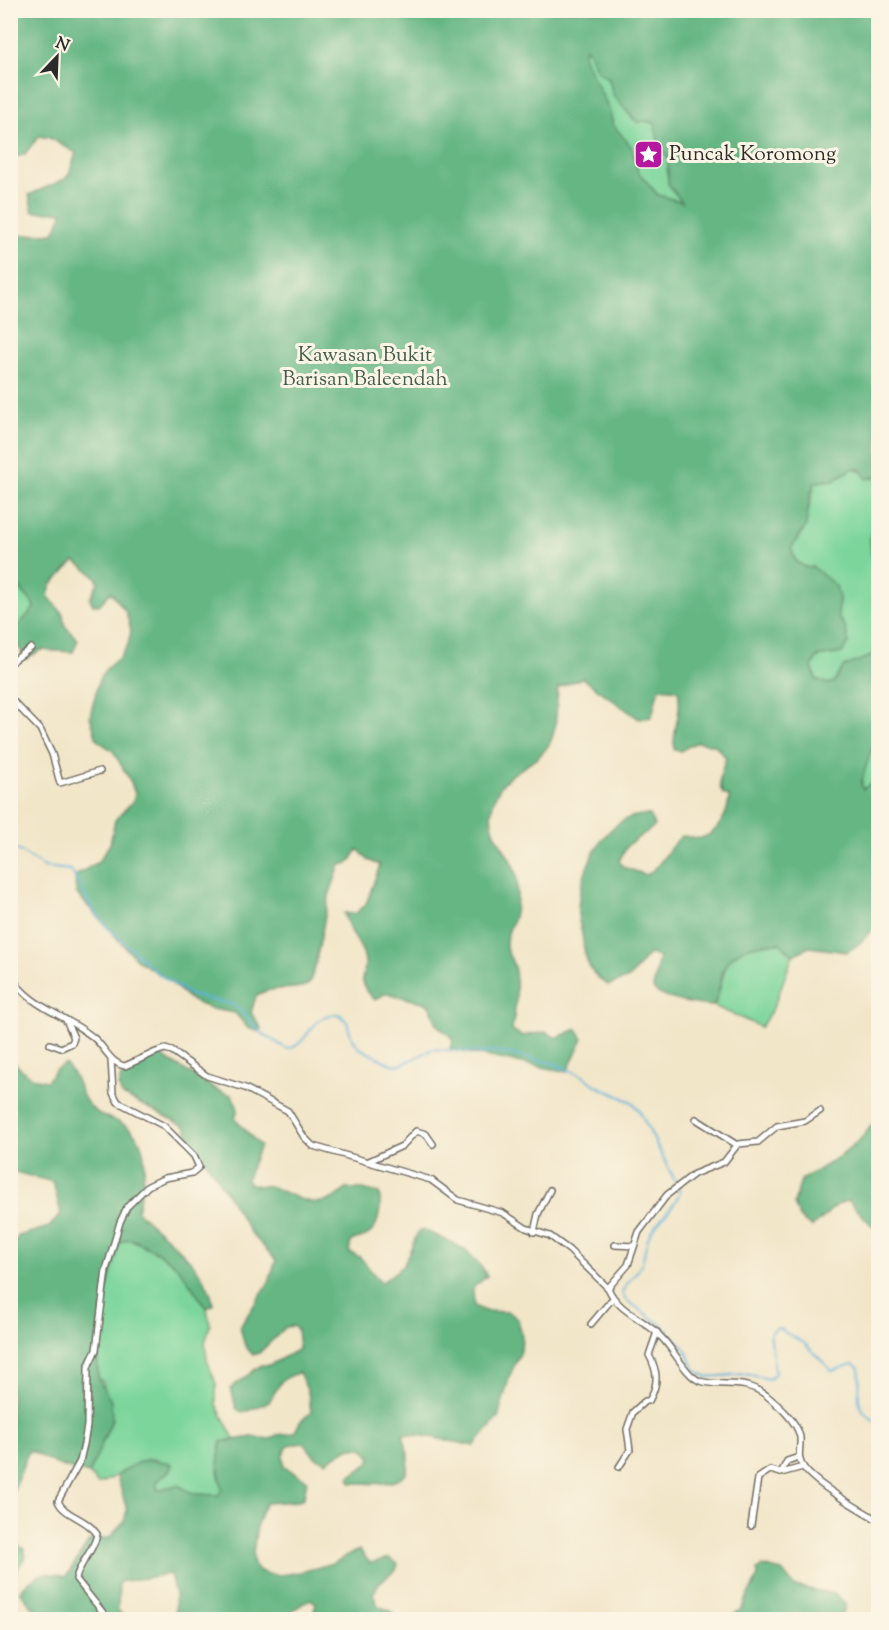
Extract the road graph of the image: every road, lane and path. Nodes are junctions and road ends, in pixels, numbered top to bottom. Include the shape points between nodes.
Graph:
1 (32, 648) dead end
2 (10, 663) edge
3 (10, 698) edge
4 (100, 771) dead end
5 (10, 975) edge
6 (66, 1020) junction
7 (50, 1044) dead end
8 (111, 1059) junction
9 (820, 1111) dead end
10 (696, 1119) dead end
11 (433, 1144) dead end
12 (737, 1145) junction
13 (369, 1161) junction
14 (550, 1190) dead end
15 (534, 1232) junction
16 (615, 1245) dead end
17 (634, 1246) junction
18 (608, 1288) junction
19 (613, 1298) junction
20 (591, 1324) dead end
21 (657, 1332) junction
22 (799, 1457) junction
23 (619, 1467) dead end
24 (803, 1467) junction
25 (781, 1473) junction
26 (879, 1521) edge
27 (751, 1526) dead end
28 (109, 1620) edge

1 - 2 street
3 - 4 street via 40,729 60,783
5 - 6 street via 31,999
6 - 7 street via 74,1038 72,1043 61,1048
6 - 8 street via 84,1029
8 - 13 street via 125,1066 165,1049 172,1051 207,1076 244,1088 288,1111 313,1146
8 - 28 street via 113,1093 118,1102 164,1126 194,1156 199,1167 192,1173 148,1186 127,1207 120,1222 106,1270 96,1350 88,1367 84,1444 80,1461 58,1502 97,1534 76,1579
9 - 12 street via 804,1121 777,1126 758,1142
10 - 12 street
11 - 13 street via 426,1134 416,1131 402,1146
12 - 17 street via 724,1162 702,1170 673,1190 647,1219
13 - 15 street via 431,1180 458,1200 493,1209
14 - 15 street
15 - 18 street via 549,1236 569,1250
16 - 17 street
17 - 18 street via 628,1264
18 - 19 street
19 - 20 street
19 - 21 street via 622,1309
21 - 22 street via 696,1379 747,1385 766,1395 798,1430
21 - 23 street via 649,1355 657,1367 656,1388 649,1401 632,1414 627,1432 630,1450
22 - 24 street
22 - 25 street via 787,1461
24 - 25 street
24 - 26 street via 848,1503
25 - 27 street via 770,1470 758,1478

